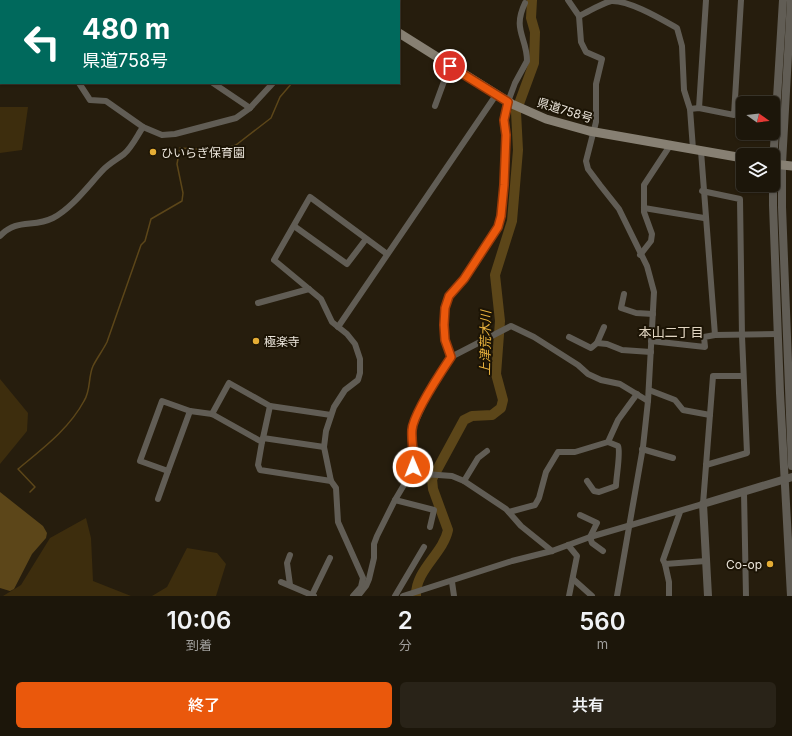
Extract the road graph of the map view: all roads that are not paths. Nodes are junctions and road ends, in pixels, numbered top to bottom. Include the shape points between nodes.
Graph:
1 (568, 0) edge
2 (706, 0) edge
3 (741, 0) edge
4 (783, 0) edge
5 (791, 0) edge
6 (525, 3) dead end
7 (639, 3) edge
8 (579, 16) junction
9 (400, 34) edge
10 (450, 66) junction
11 (80, 84) edge
12 (214, 84) edge
13 (272, 84) edge
14 (496, 95) junction
15 (510, 103) junction
16 (435, 106) dead end
17 (250, 108) junction
18 (699, 108) junction
19 (690, 109) junction
20 (143, 127) junction
21 (594, 132) junction
22 (671, 144) junction
23 (777, 148) edge
24 (777, 148) edge
25 (697, 150) junction
26 (736, 157) edge
27 (780, 164) edge
28 (792, 166) edge
29 (702, 191) junction
30 (777, 192) edge
31 (644, 208) junction
32 (704, 218) junction
33 (294, 226) junction
34 (0, 236) edge
35 (366, 238) junction
36 (387, 254) junction
37 (640, 255) junction
38 (309, 289) junction
39 (624, 294) dead end
40 (258, 303) dead end
41 (653, 314) junction
42 (338, 327) junction
43 (604, 327) dead end
44 (785, 334) edge
45 (715, 335) junction
46 (742, 336) junction
47 (569, 337) dead end
48 (651, 341) junction
49 (598, 343) junction
50 (651, 352) junction
51 (451, 357) junction
52 (744, 376) junction
53 (649, 390) junction
54 (790, 391) edge
55 (637, 394) junction
56 (648, 401) junction
57 (270, 406) junction
58 (190, 411) junction
59 (212, 414) junction
60 (331, 415) junction
61 (710, 415) junction
62 (263, 440) junction
63 (608, 442) junction
64 (324, 447) junction
65 (642, 449) junction
66 (487, 451) dead end
67 (673, 458) dead end
68 (706, 465) junction
69 (792, 466) edge
70 (168, 471) junction
71 (412, 473) junction
72 (788, 479) edge
73 (331, 480) junction
74 (464, 481) junction
75 (587, 481) dead end
76 (744, 492) junction
77 (158, 499) dead end
78 (395, 500) junction
79 (703, 504) junction
80 (509, 512) junction
81 (680, 512) junction
82 (580, 515) dead end
83 (430, 527) dead end
84 (628, 527) junction
85 (590, 537) junction
86 (568, 545) junction
87 (424, 548) dead end
88 (603, 551) dead end
89 (552, 552) junction
90 (290, 555) dead end
91 (330, 558) dead end
92 (706, 561) junction
93 (665, 564) junction
94 (573, 579) junction
95 (281, 582) dead end
96 (452, 582) junction
97 (290, 585) junction
98 (313, 596) edge
99 (353, 596) edge
100 (358, 596) edge
101 (395, 596) edge
102 (406, 596) edge
103 (454, 596) edge
104 (569, 596) edge
105 (592, 596) edge
106 (617, 596) edge
107 (669, 596) edge
108 (708, 596) edge
109 (746, 596) edge
110 (791, 596) edge

1 - 8 street
2 - 18 street
3 - 18 street via 734,115
4 - 23 street
5 - 24 street
6 - 15 street via 520,13 519,24 527,61 515,83
7 - 8 street via 611,1
7 - 19 street via 677,28 682,46 684,90
8 - 21 street via 582,42 586,52 602,58 596,84
9 - 10 main road, 県道758号
10 - 14 main road, 県道758号
10 - 16 street
11 - 20 street via 90,100 112,103
12 - 17 street
13 - 17 street
14 - 15 main road, 県道758号
14 - 36 street
15 - 21 main road, 県道758号 via 560,123
15 - 51 street via 504,120 504,185 498,227 464,279 449,296 445,308 445,340
17 - 20 street via 236,118 175,134 162,135
18 - 19 street
19 - 25 street
20 - 34 street via 125,153 108,165 80,196 55,217 41,224 27,223 8,228
21 - 22 main road, 県道758号
21 - 37 street via 586,161 588,169 619,209
22 - 25 main road, 県道758号
22 - 31 street via 644,185
25 - 26 main road, 県道758号
25 - 29 street
27 - 28 main road
29 - 32 street
29 - 46 street via 740,199
30 - 44 street
31 - 32 street
31 - 37 street via 652,234 651,241
32 - 45 street
33 - 35 street via 347,264
33 - 35 street via 310,197
33 - 38 street via 274,260
35 - 36 street
36 - 42 street
37 - 41 street via 654,292
38 - 40 street
38 - 42 street via 321,299 332,322
39 - 41 street via 621,308 636,313
41 - 48 street
42 - 60 street via 355,344 360,359 360,373 358,380 340,397
43 - 49 street
44 - 46 street
44 - 54 street
44 - 72 street
45 - 46 street
45 - 48 street via 704,337 705,347
46 - 52 street
47 - 49 street via 590,348
48 - 50 street
49 - 50 street via 622,350
50 - 53 street
51 - 55 street via 511,326 578,364 588,374 620,384
51 - 71 street via 432,386 414,423
52 - 61 street via 713,376
52 - 68 street via 747,453
53 - 56 street
53 - 61 street via 675,400 683,410
54 - 69 street
55 - 56 street
55 - 63 street via 618,420
56 - 65 street
57 - 59 street via 229,383
57 - 60 street
57 - 62 street
58 - 59 street
58 - 70 street
58 - 70 street via 162,401 147,439 140,461
59 - 62 street
60 - 64 street
61 - 68 street
62 - 64 street
62 - 73 street via 258,465 260,470
63 - 75 street via 618,446 620,450 616,486 599,492 594,491
63 - 80 street via 575,452 558,452 546,472 535,505
64 - 73 street
65 - 67 street
65 - 84 street
66 - 74 street via 478,458
68 - 79 street
70 - 77 street
71 - 74 street via 452,476
71 - 78 street
72 - 76 street
72 - 110 street
73 - 99 street via 336,488 338,522 363,578 361,587
74 - 80 street
76 - 79 street
76 - 109 street
78 - 83 street via 434,510
78 - 100 street via 374,544 374,558 366,586
79 - 81 street
79 - 92 street
80 - 89 street via 521,526
81 - 84 street
81 - 93 street via 664,560
82 - 85 street via 597,523
84 - 85 street
84 - 106 street
85 - 86 street
85 - 88 street via 592,543
86 - 89 street
86 - 94 street via 577,556
87 - 101 street
89 - 96 street via 512,561
90 - 97 street via 286,563
91 - 98 street
92 - 93 street
92 - 108 street
93 - 107 street
94 - 104 street
94 - 105 street
95 - 97 street
96 - 102 street
96 - 103 street
97 - 98 street

